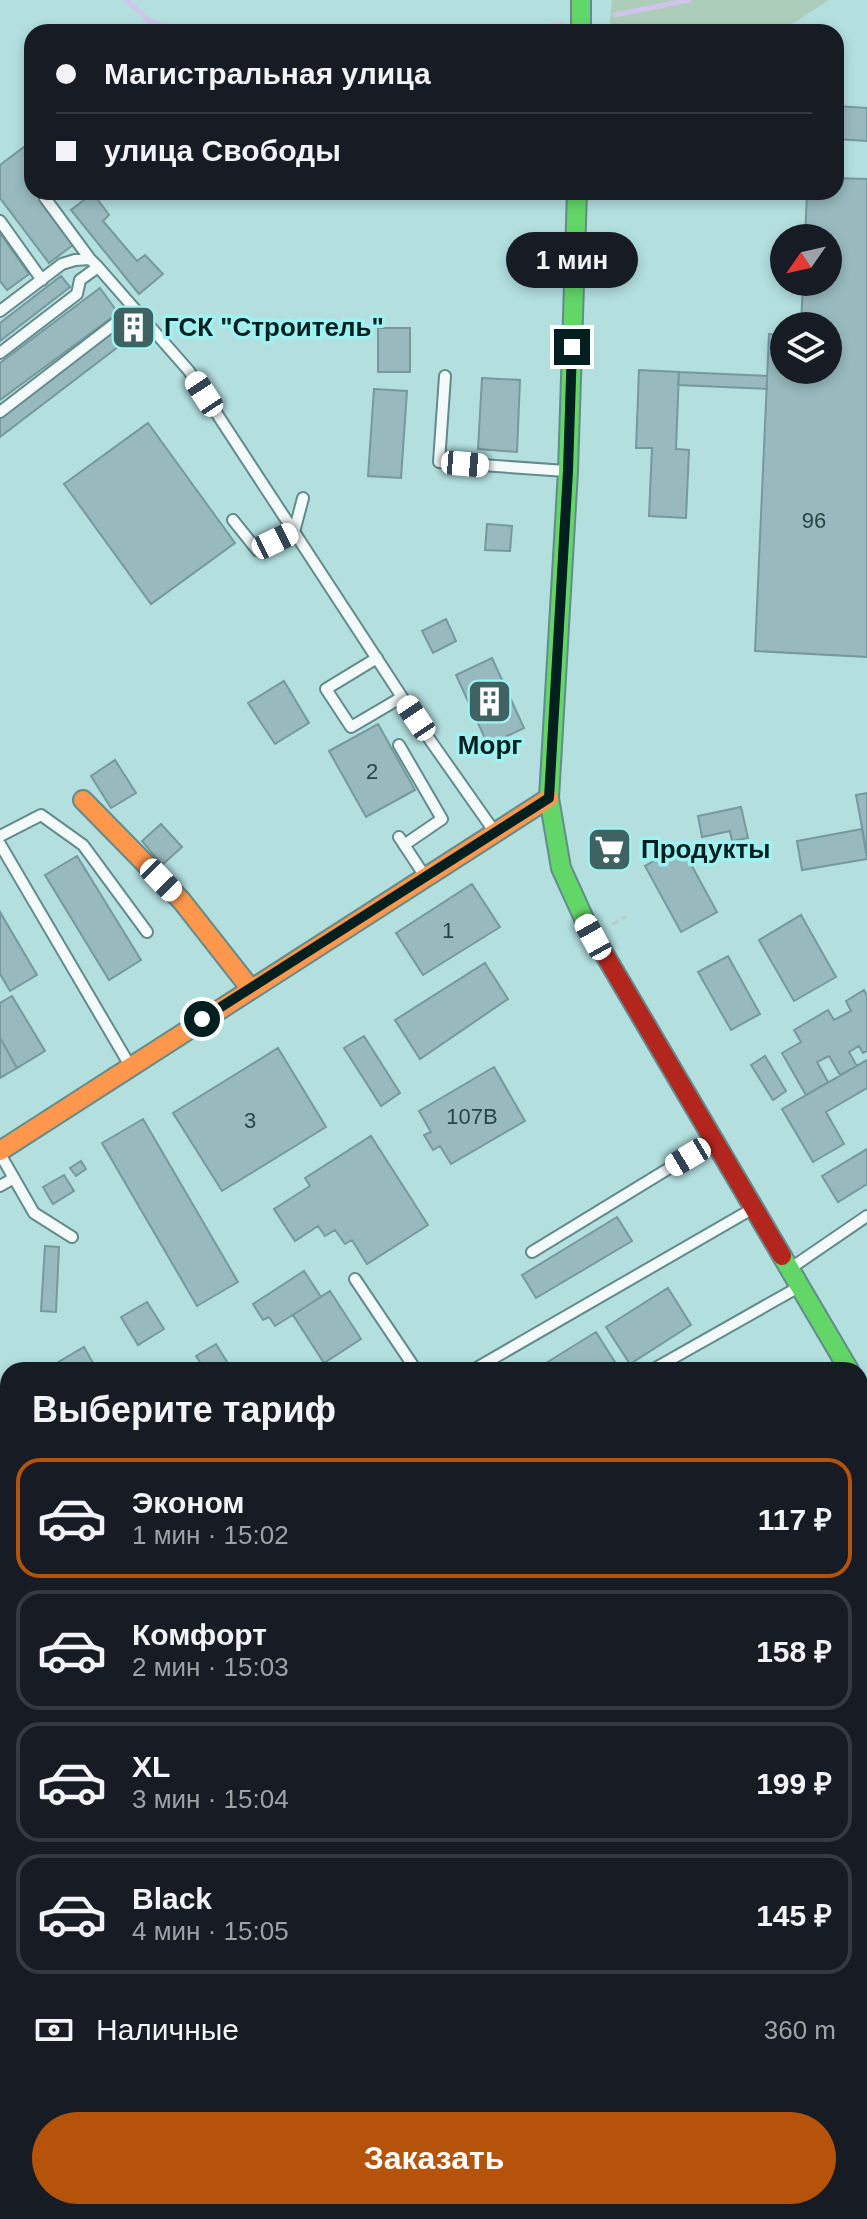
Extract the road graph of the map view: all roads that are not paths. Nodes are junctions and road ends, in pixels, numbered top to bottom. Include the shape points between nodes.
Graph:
1 (581, 0) edge
2 (581, 24) edge
3 (47, 200) edge
4 (577, 200) edge
5 (0, 221) edge
6 (94, 263) junction
7 (42, 280) junction
8 (2, 306) edge
9 (134, 309) junction
10 (0, 353) edge
11 (445, 376) dead end
12 (0, 412) edge
13 (568, 471) junction
14 (303, 498) dead end
15 (233, 520) dead end
16 (294, 532) junction
17 (377, 658) junction
18 (402, 697) junction
19 (399, 745) dead end
20 (549, 798) junction
21 (83, 800) dead end
22 (495, 833) junction
23 (0, 836) edge
24 (0, 844) edge
25 (425, 877) junction
26 (147, 932) dead end
27 (250, 988) junction
28 (130, 1066) junction
29 (714, 1141) junction
30 (0, 1153) edge
31 (14, 1178) junction
32 (0, 1186) edge
33 (754, 1208) junction
34 (867, 1216) edge
35 (72, 1237) dead end
36 (532, 1252) dead end
37 (790, 1269) junction
38 (355, 1279) dead end
39 (800, 1287) junction
40 (411, 1362) edge
41 (487, 1362) edge
42 (666, 1362) edge
43 (844, 1362) edge

1 - 2 main road
3 - 6 lane
4 - 13 main road
5 - 7 lane
6 - 7 lane via 62,264
6 - 9 lane
6 - 10 lane via 80,280 77,294
7 - 8 lane
9 - 12 lane
9 - 16 lane via 189,371
11 - 13 lane via 439,462
13 - 20 main road
14 - 16 lane
15 - 16 lane via 257,550
16 - 17 lane
17 - 18 lane
17 - 18 lane via 326,689 342,714 351,727
18 - 22 lane
19 - 25 lane via 442,819 402,841
20 - 22 main road
20 - 29 main road via 561,868 582,917
21 - 27 main road via 181,900
22 - 25 main road
23 - 26 lane via 41,815 83,845
24 - 28 lane
25 - 27 main road
27 - 28 main road
28 - 30 main road
29 - 33 main road
29 - 36 lane
30 - 31 lane
31 - 32 lane
31 - 35 lane via 34,1213
33 - 37 main road
33 - 41 lane
34 - 37 lane
37 - 39 main road
38 - 40 lane
39 - 42 lane
39 - 43 main road

